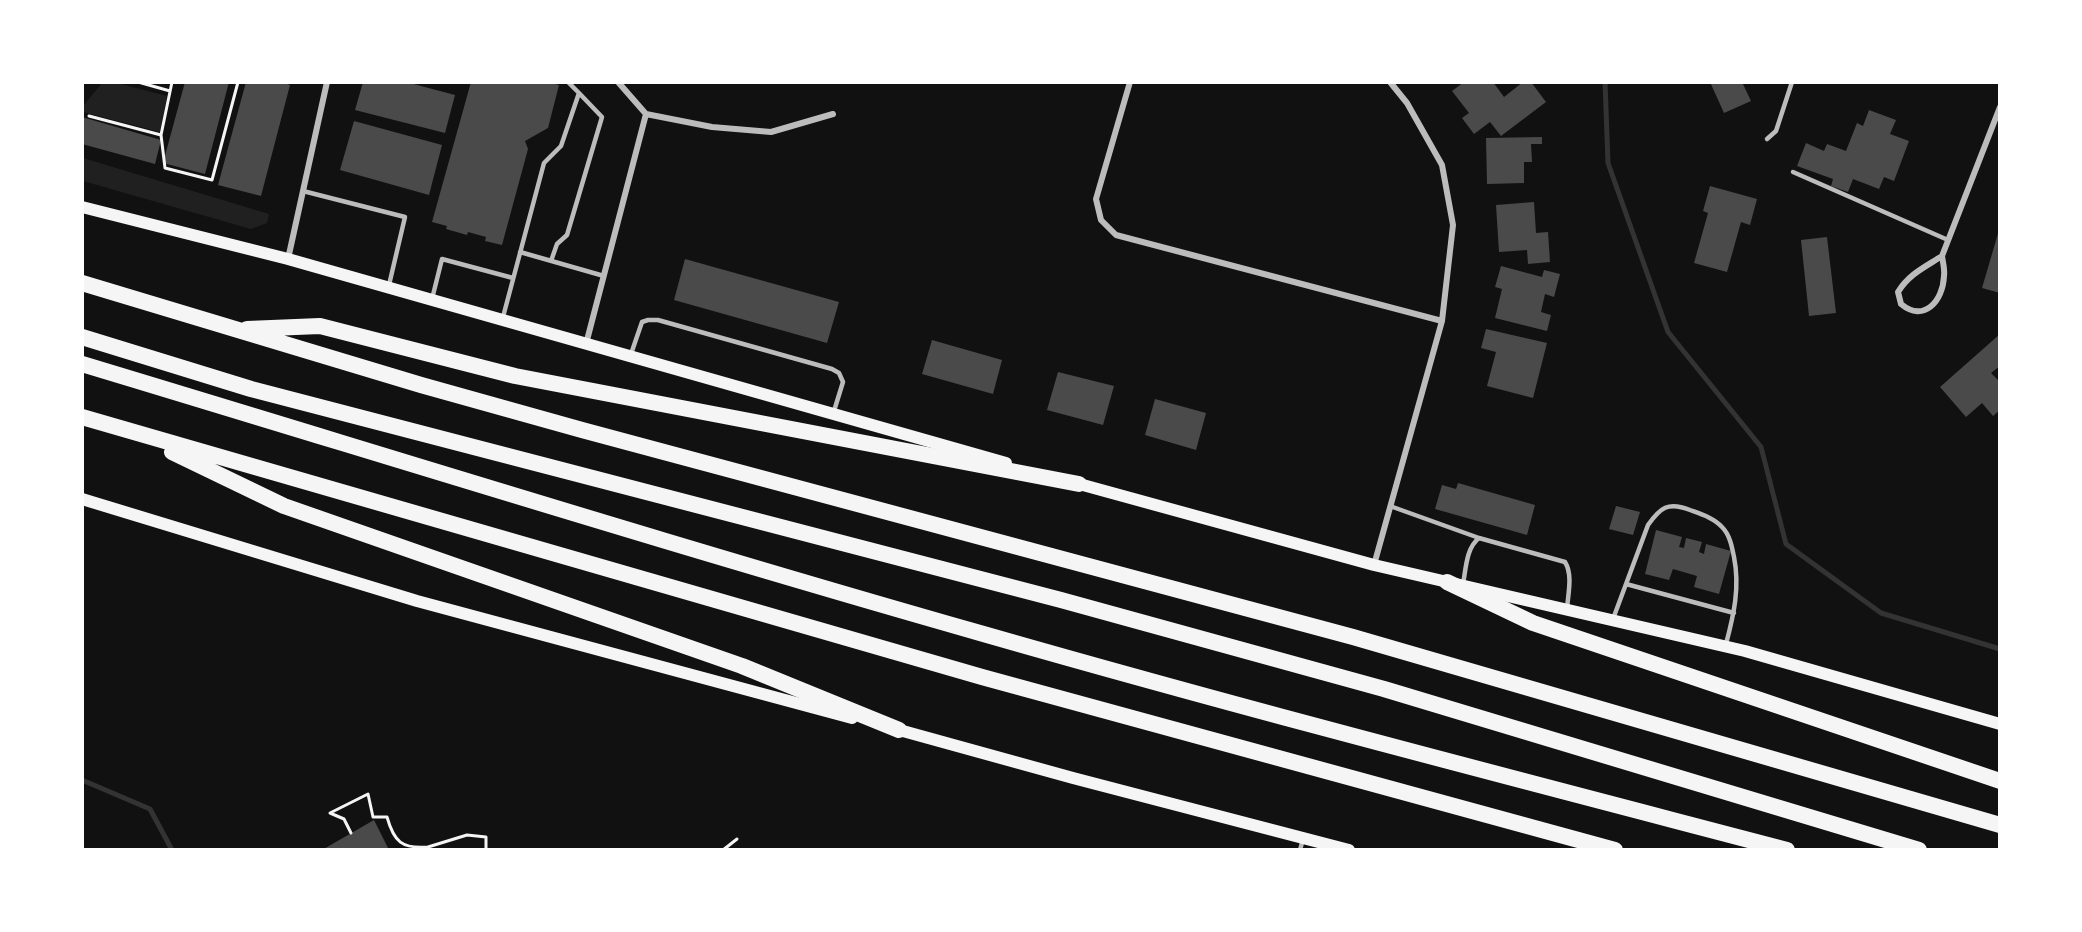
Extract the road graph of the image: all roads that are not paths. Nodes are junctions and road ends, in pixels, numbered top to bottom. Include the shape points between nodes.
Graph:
1 (327, 82) edge
2 (568, 82) edge
3 (618, 82) edge
4 (1130, 82) edge
5 (1390, 82) edge
6 (1792, 82) edge
7 (579, 93) junction
8 (2000, 107) edge
9 (646, 114) junction
10 (834, 114) dead end
11 (1767, 139) dead end
12 (1793, 172) dead end
13 (303, 191) junction
14 (82, 207) edge
15 (1948, 240) junction
16 (520, 252) junction
17 (1942, 256) junction
18 (288, 259) junction
19 (551, 261) junction
20 (604, 276) junction
21 (513, 278) junction
22 (82, 283) edge
23 (388, 288) junction
24 (432, 300) junction
25 (502, 320) junction
26 (1442, 321) junction
27 (234, 330) junction
28 (82, 337) edge
29 (586, 344) junction
30 (630, 357) junction
31 (82, 364) edge
32 (833, 414) junction
33 (82, 417) edge
34 (130, 432) junction
35 (1079, 484) junction
36 (82, 499) edge
37 (1390, 506) junction
38 (1479, 538) junction
39 (1374, 565) junction
40 (1447, 582) junction
41 (1626, 584) junction
42 (1463, 585) junction
43 (1567, 609) junction
44 (1734, 613) junction
45 (1613, 620) junction
46 (1726, 647) junction
47 (2000, 724) edge
48 (899, 730) junction
49 (2000, 781) edge
50 (2000, 825) edge
51 (1303, 837) junction
52 (1300, 849) edge
53 (1349, 849) edge
54 (1615, 849) edge
55 (1787, 849) edge
56 (1919, 849) edge

1 - 13 street
2 - 7 lane
3 - 9 street
4 - 26 street via 1096,199 1101,220 1116,235
5 - 26 street via 1407,103 1442,165 1454,225
6 - 11 lane via 1776,131
7 - 16 lane via 561,146 544,163
7 - 19 lane via 602,117 567,235 557,244
8 - 15 street
9 - 10 street via 712,127 771,132
9 - 20 street
12 - 15 lane
13 - 18 street
13 - 23 lane via 405,217
14 - 18 main road
15 - 17 street
16 - 19 lane
16 - 21 lane
17 - 17 street via 1905,282 1898,292 1900,304 1908,309 1925,310 1933,306 1941,293
18 - 23 main road
19 - 20 lane
20 - 29 street
21 - 24 lane via 442,259
21 - 25 lane
22 - 27 highway
23 - 24 main road
24 - 25 main road
25 - 29 main road
26 - 37 street
27 - 35 highway via 320,326 515,376
27 - 50 highway via 582,430 1353,637
28 - 56 highway via 263,392 1027,591 1384,689
29 - 30 main road
30 - 32 main road
30 - 32 lane via 642,322 658,320 839,372 843,382
31 - 55 highway via 988,635 1370,741
32 - 35 main road
33 - 34 highway
34 - 48 highway via 284,507 742,666
34 - 54 highway via 982,677
35 - 39 main road
36 - 48 main road via 417,601
37 - 38 lane
37 - 39 street
38 - 42 lane via 1470,549
38 - 43 lane via 1565,562 1570,577
39 - 40 main road
40 - 42 main road
40 - 49 highway via 1533,623
41 - 44 lane
41 - 44 lane via 1652,519 1666,506 1682,507 1723,527 1732,544 1738,577
41 - 45 lane
42 - 43 main road
43 - 45 main road
44 - 46 lane
45 - 46 main road
46 - 47 main road
48 - 51 main road
51 - 52 lane
51 - 53 main road

